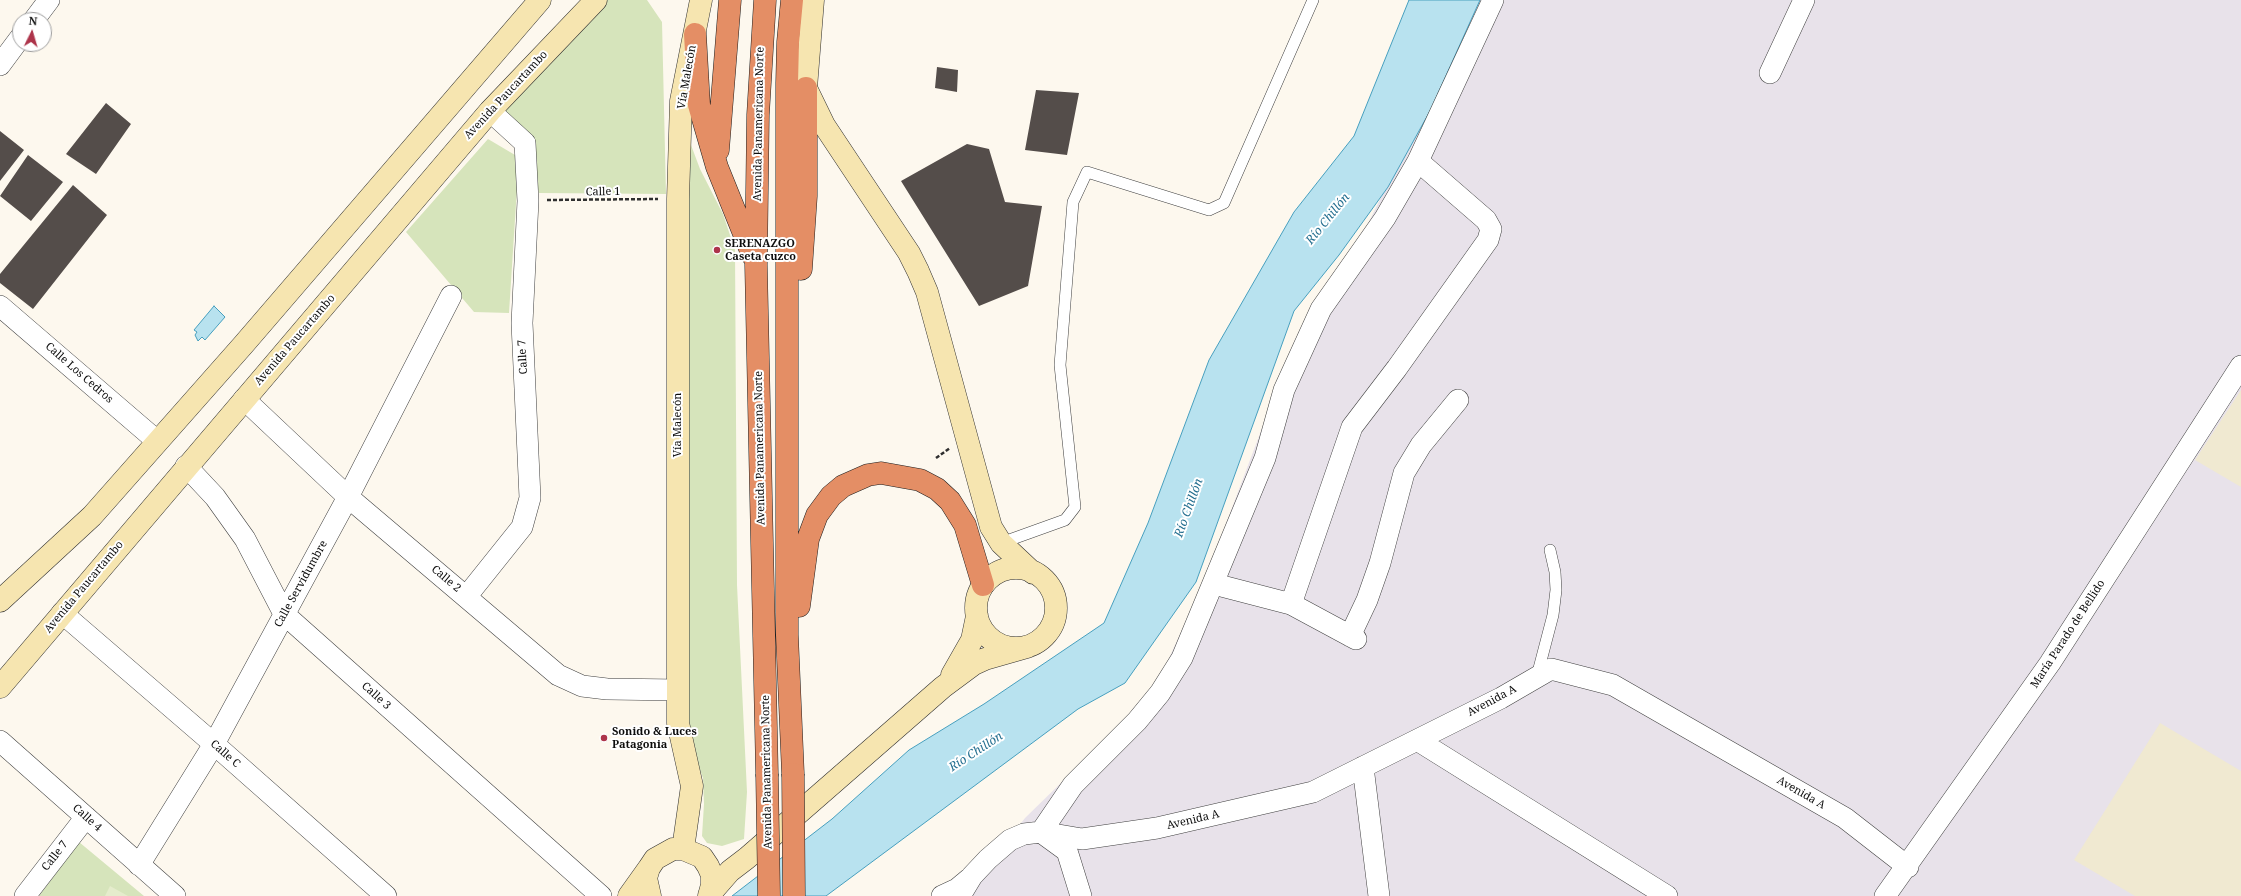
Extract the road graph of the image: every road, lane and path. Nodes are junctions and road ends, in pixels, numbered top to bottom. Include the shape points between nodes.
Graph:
1 (48, 0) edge
2 (540, 0) edge
3 (596, 0) edge
4 (685, 0) edge
5 (730, 0) edge
6 (765, 0) edge
7 (792, 0) edge
8 (813, 0) edge
9 (1313, 0) edge
10 (1493, 0) edge
11 (1804, 0) edge
12 (40, 12) edge
13 (698, 18) edge
14 (12, 49) edge
15 (0, 65) edge
16 (1770, 72) dead end
17 (806, 88) junction
18 (490, 111) junction
19 (436, 122) junction
20 (462, 144) junction
21 (1418, 161) junction
22 (717, 167) junction
23 (678, 199) junction
24 (528, 201) junction
25 (756, 265) junction
26 (451, 296) dead end
27 (0, 306) edge
28 (2241, 366) edge
29 (788, 381) junction
30 (244, 399) junction
31 (1458, 400) dead end
32 (157, 441) junction
33 (186, 466) junction
34 (348, 497) junction
35 (1001, 543) junction
36 (1550, 550) dead end
37 (1033, 573) junction
38 (1214, 584) junction
39 (983, 585) junction
40 (466, 597) junction
41 (0, 601) edge
42 (1291, 604) junction
43 (62, 614) junction
44 (284, 614) junction
45 (977, 616) junction
46 (787, 635) junction
47 (1027, 647) junction
48 (1537, 677) junction
49 (0, 687) edge
50 (943, 687) junction
51 (678, 690) junction
52 (0, 740) edge
53 (1416, 740) junction
54 (214, 744) junction
55 (1363, 766) junction
56 (86, 817) junction
57 (1041, 832) junction
58 (688, 850) junction
59 (747, 858) junction
60 (139, 865) junction
61 (1908, 867) junction
62 (649, 868) junction
63 (972, 876) junction
64 (25, 896) edge
65 (175, 896) edge
66 (386, 896) edge
67 (601, 896) edge
68 (629, 896) edge
69 (650, 896) edge
70 (709, 896) edge
71 (769, 896) edge
72 (794, 896) edge
73 (942, 896) edge
74 (960, 896) edge
75 (1081, 896) edge
76 (1380, 896) edge
77 (1667, 896) edge
78 (1885, 896) edge

1 - 12 street
2 - 19 main road
3 - 18 main road, Avenida Paucartambo
4 - 13 main road
5 - 22 highway
6 - 25 highway, Avenida Panamericana Norte via 758,115
7 - 29 highway via 787,83
8 - 17 main road
9 - 35 lane via 1224,203 1209,210 1087,172 1073,202 1060,365 1075,507 1065,520
10 - 21 street
11 - 16 street
13 - 22 highway via 699,105
13 - 23 main road, Vía Malecón via 681,101
14 - 15 street
17 - 29 highway via 806,196
17 - 35 main road via 824,125 909,253 918,271 929,300 991,527
18 - 20 main road, Avenida Paucartambo
18 - 24 street, Calle 7 via 525,143
19 - 20 main road
19 - 32 main road
20 - 30 main road, Avenida Paucartambo
21 - 38 street via 1385,218 1321,309 1284,390 1265,458
21 - 42 street via 1486,220 1491,229 1488,240 1352,427
22 - 25 highway
23 - 24 path, Calle 1
23 - 51 main road, Vía Malecón
24 - 40 street, Calle 7 via 522,323 530,498 522,527
25 - 71 highway, Avenida Panamericana Norte, bridge
26 - 34 street, Calle Servidumbre
27 - 32 street, Calle Los Cedros
28 - 61 street, María Parado de Bellido via 2050,663
29 - 46 highway
30 - 33 main road, Avenida Paucartambo
30 - 34 street, Calle 2
31 - 42 street via 1422,445 1404,473 1380,563 1353,637
32 - 41 main road via 92,516
33 - 43 main road, Avenida Paucartambo
33 - 44 street, Calle 3 via 215,497 245,539
34 - 40 street, Calle 2
34 - 44 street, Calle Servidumbre
35 - 37 main road
36 - 48 lane via 1556,590 1553,615
37 - 39 main road via 1023,569 1001,571
37 - 47 main road via 1051,589 1056,612 1047,634
38 - 42 street
38 - 57 street via 1182,658 1160,693 1137,721 1073,785
39 - 45 main road via 976,605
39 - 46 highway via 965,525 956,508 944,494 920,480 907,476 881,473 868,476 843,486 831,496 817,515 808,540 798,608
40 - 51 street, Calle 2 via 558,675 582,686
43 - 49 main road, Avenida Paucartambo
43 - 54 street, Calle C
44 - 54 street, Calle Servidumbre
44 - 67 street, Calle 3
45 - 47 main road via 986,636 995,642 1016,648
45 - 50 main road via 967,651
46 - 72 highway, bridge via 793,774
47 - 50 main road via 974,664
48 - 53 street, Avenida A via 1501,698
48 - 61 street, Avenida A via 1551,669 1613,685 1845,818
50 - 59 main road
51 - 58 main road, Vía Malecón via 679,735 692,786
52 - 56 street, Calle 4
53 - 55 street, Avenida A
53 - 77 street
54 - 60 street, Calle Servidumbre
54 - 66 street, Calle C
55 - 57 street, Avenida A via 1313,792 1157,828 1082,839
55 - 76 street
56 - 60 street, Calle 4
56 - 64 street, Calle 7
57 - 63 street, Avenida A via 1024,834 1010,840
57 - 75 street via 1068,851
58 - 59 main road via 726,860
58 - 62 main road via 673,849 663,853
58 - 70 main road via 702,857 712,875
59 - 70 main road via 730,871
60 - 65 street, Calle 4
61 - 78 street, María Parado de Bellido
62 - 68 main road
62 - 69 main road via 646,878
63 - 73 street
63 - 74 street

